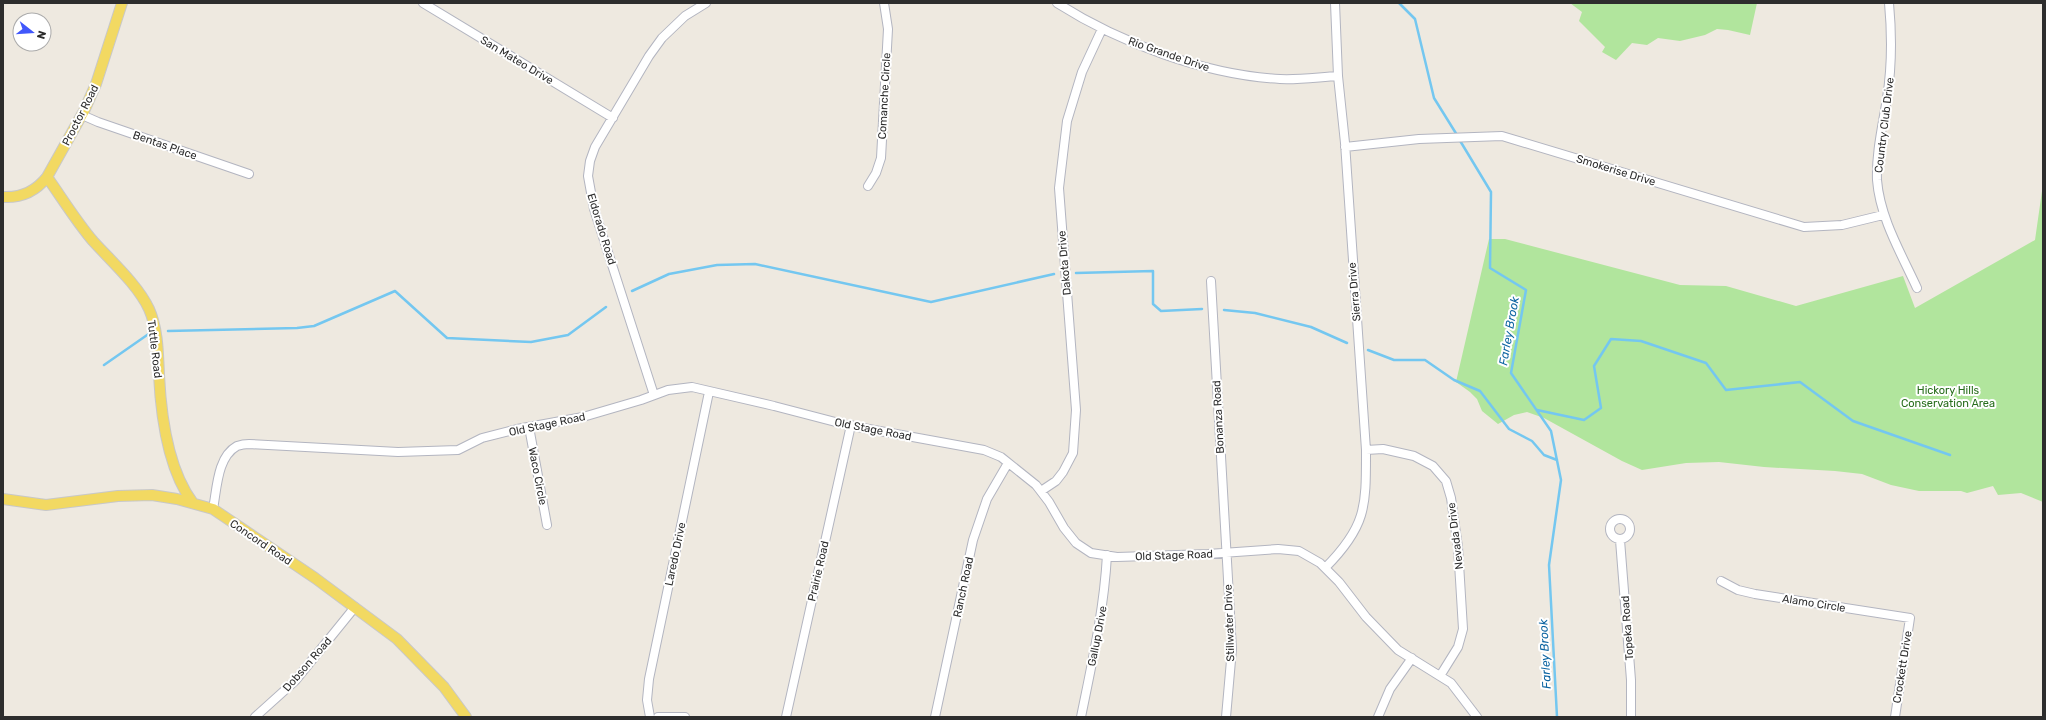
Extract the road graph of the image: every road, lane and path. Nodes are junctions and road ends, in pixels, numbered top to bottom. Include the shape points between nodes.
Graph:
1 (122, 3) edge
2 (422, 3) edge
3 (706, 3) edge
4 (884, 3) edge
5 (1057, 3) edge
6 (1335, 3) edge
7 (1889, 3) edge
8 (1102, 29) junction
9 (1338, 76) junction
10 (82, 115) junction
11 (613, 118) junction
12 (1345, 147) junction
13 (249, 174) dead end
14 (47, 177) junction
15 (868, 186) dead end
16 (3, 197) edge
17 (1883, 215) junction
18 (1211, 281) dead end
19 (1916, 288) dead end
20 (709, 392) junction
21 (654, 395) junction
22 (851, 425) junction
23 (528, 427) junction
24 (1366, 450) junction
25 (1008, 463) junction
26 (1041, 492) junction
27 (3, 499) edge
28 (193, 503) junction
29 (213, 509) junction
30 (547, 525) dead end
31 (1620, 540) dead end
32 (1226, 553) junction
33 (1108, 555) junction
34 (1325, 568) junction
35 (1721, 581) dead end
36 (355, 607) junction
37 (1910, 618) joint
38 (1412, 658) junction
39 (1440, 676) junction
40 (255, 717) edge
41 (466, 717) edge
42 (650, 717) edge
43 (658, 717) edge
44 (685, 717) edge
45 (786, 717) edge
46 (935, 717) edge
47 (1081, 717) edge
48 (1226, 717) edge
49 (1378, 717) edge
50 (1477, 717) edge
51 (1631, 717) edge
52 (1895, 717) edge

1 - 10 main road, Proctor Road via 102,66
2 - 11 street, San Mateo Drive
3 - 11 street, Eldorado Road via 685,16 662,38
4 - 15 street, Comanche Circle via 888,29 881,158 876,174
5 - 8 street, Rio Grande Drive
6 - 9 street, Sierra Drive
7 - 17 street, Country Club Drive via 1891,72 1877,179
8 - 9 street, Rio Grande Drive via 1179,59 1240,75 1281,79
8 - 26 street, Dakota Drive via 1082,72 1072,103 1066,128 1059,188 1076,410 1073,453 1056,481
9 - 12 street, Sierra Drive
10 - 13 street, Bentas Place
10 - 14 main road, Proctor Road
11 - 21 street, Eldorado Road via 593,154 589,168 589,183 594,209
12 - 17 street, Smokerise Drive via 1419,139 1502,136 1804,226 1842,225
12 - 24 street, Sierra Drive
14 - 16 main road, Proctor Road via 40,186 23,196
14 - 28 main road, Tuttle Road via 92,239 138,292 149,310 158,357 161,413 178,474
17 - 19 street, Country Club Drive
18 - 32 street, Bonanza Road
20 - 21 street, Old Stage Road via 692,387 668,390
20 - 22 street, Old Stage Road
20 - 42 street, Laredo Drive via 649,678 647,700
21 - 23 street, Old Stage Road via 583,417
22 - 25 street, Old Stage Road via 984,450
22 - 45 street, Prairie Road
23 - 29 street, Old Stage Road via 482,438 458,450 398,452 249,444 237,446 225,458 219,474
23 - 30 street, Waco Circle
24 - 34 street, Sierra Drive via 1364,508 1359,523 1340,552
24 - 39 street, Nevada Drive via 1400,452 1414,456 1433,466 1446,481 1458,547 1463,629 1458,647
25 - 26 street, Old Stage Road
25 - 46 street, Ranch Road via 987,499 973,540
26 - 33 street, Old Stage Road via 1076,543 1091,553
27 - 28 main road, Concord Road via 46,504 152,495
28 - 29 main road, Concord Road
29 - 36 main road, Concord Road
31 - 51 street, Topeka Road via 1631,680
32 - 33 street, Old Stage Road
32 - 34 street, Old Stage Road via 1278,549 1299,551
32 - 48 street, Stillwater Drive via 1232,649
33 - 47 street, Gallup Drive via 1105,592
34 - 38 street, Old Stage Road via 1366,617 1398,650
35 - 37 street, Alamo Circle via 1738,590 1755,594
36 - 40 street, Dobson Road via 295,681
36 - 41 main road, Concord Road via 417,658 444,687
37 - 52 street, Crockett Drive
38 - 39 street, Old Stage Road
38 - 49 street via 1390,690
39 - 50 street, Old Stage Road via 1451,683
43 - 44 street

